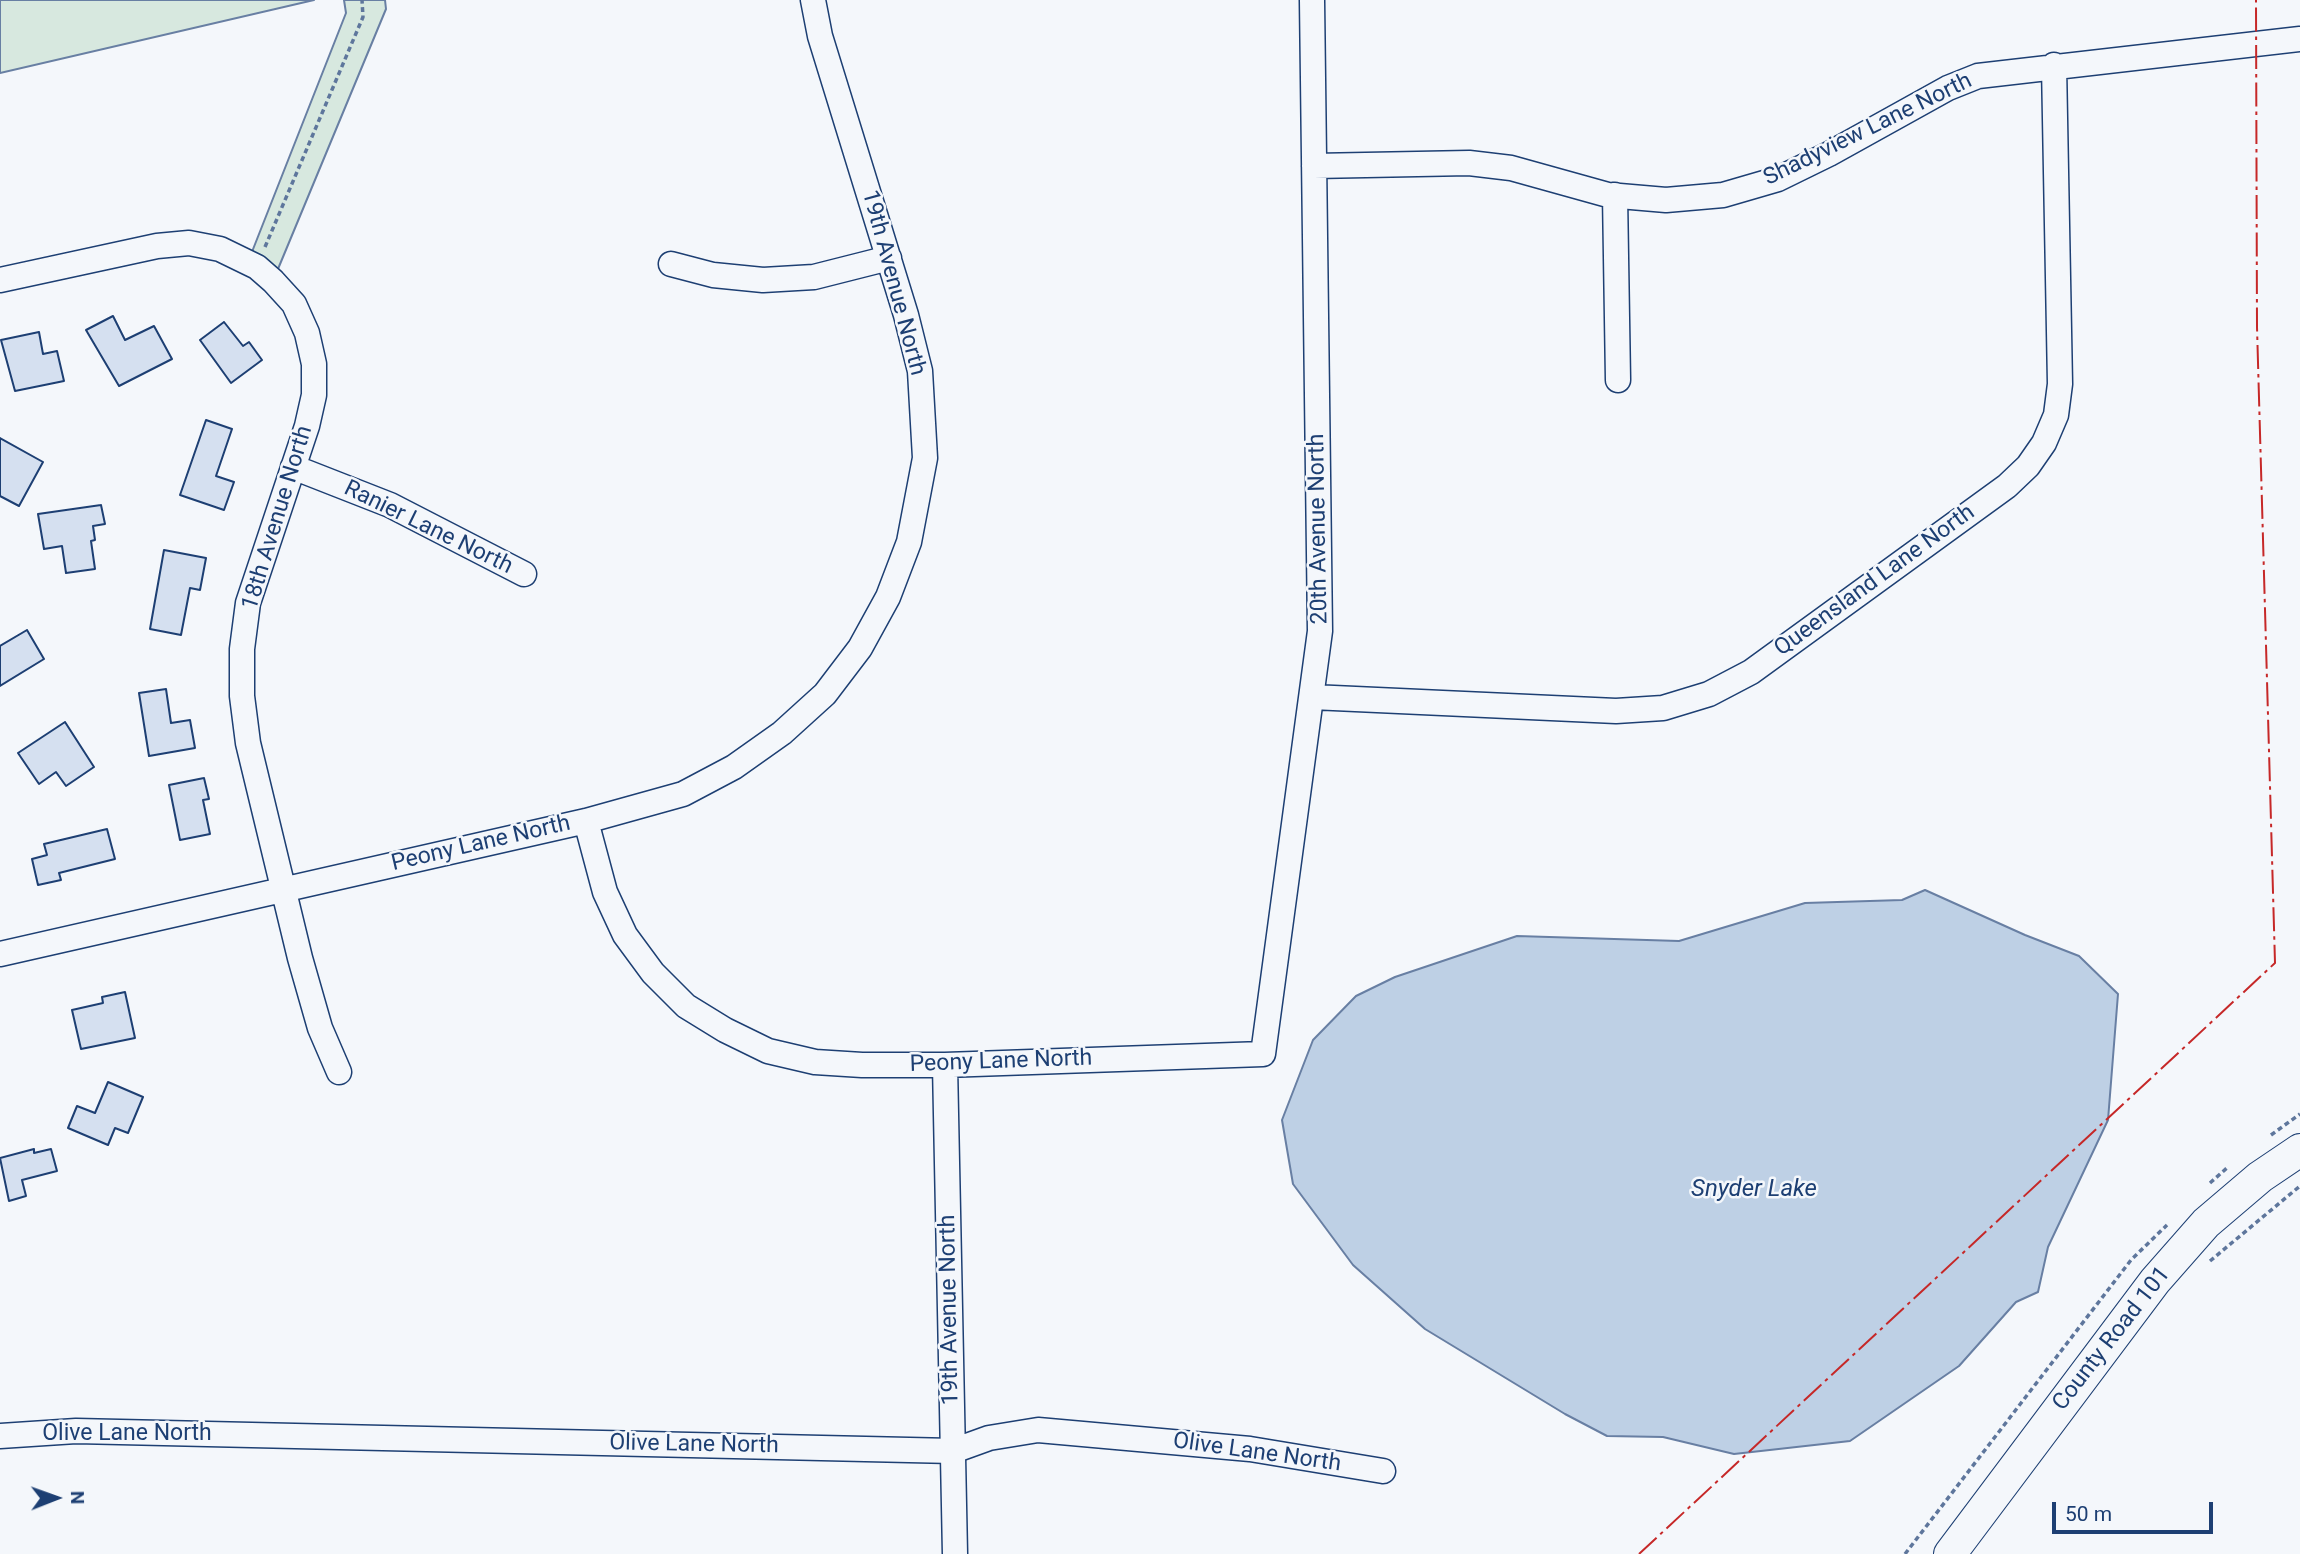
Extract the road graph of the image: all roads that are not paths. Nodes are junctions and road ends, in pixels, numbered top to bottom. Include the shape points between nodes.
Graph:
1 (813, 0) edge
2 (1312, 0) edge
3 (2300, 40) edge
4 (2054, 65) junction
5 (1314, 166) junction
6 (1615, 195) junction
7 (889, 258) junction
8 (671, 264) dead end
9 (0, 280) edge
10 (1618, 380) dead end
11 (293, 467) junction
12 (524, 574) dead end
13 (1312, 697) junction
14 (586, 821) junction
15 (282, 888) junction
16 (0, 954) edge
17 (1264, 1054) joint
18 (945, 1065) junction
19 (339, 1072) dead end
20 (2300, 1150) edge
21 (0, 1436) edge
22 (953, 1451) junction
23 (1383, 1471) dead end
24 (955, 1554) edge
25 (1950, 1554) edge

1 - 7 street, 19th Avenue North
2 - 5 street, 20th Avenue North
3 - 4 street, Shadyview Lane North
4 - 6 street, Shadyview Lane North via 1978,76 1829,155 1778,178 1723,195 1666,200
4 - 13 street, Queensland Lane North via 2060,384 2056,415 2044,443 2007,486 1751,672 1709,694 1664,708 1616,711
5 - 6 street, Shadyview Lane North via 1469,163 1511,168
5 - 13 street, 20th Avenue North via 1320,631
6 - 10 street
7 - 8 street via 814,277 763,280 713,275
7 - 14 street, 19th Avenue North via 919,371 925,458 909,542 888,597 860,648 825,694 782,733 734,767 683,794
9 - 11 street, 18th Avenue North via 189,243 220,249 265,274 294,304 314,364 314,395
11 - 12 street, Ranier Lane North via 390,505
11 - 15 street, 18th Avenue North via 248,603 242,649 248,743
13 - 17 street, 20th Avenue North
14 - 15 street, Peony Lane North
14 - 18 street, Peony Lane North via 605,892 625,935 653,973 686,1006 768,1051 815,1062
15 - 16 street, Peony Lane North
15 - 19 street, 18th Avenue North via 320,1028
17 - 18 street, Peony Lane North
18 - 22 street, 19th Avenue North
20 - 25 main road, County Road 101 via 2206,1223 2155,1281
21 - 22 street, Olive Lane North via 76,1431
22 - 23 street, Olive Lane North via 989,1438 1038,1430 1250,1450
22 - 24 street, 19th Avenue North

